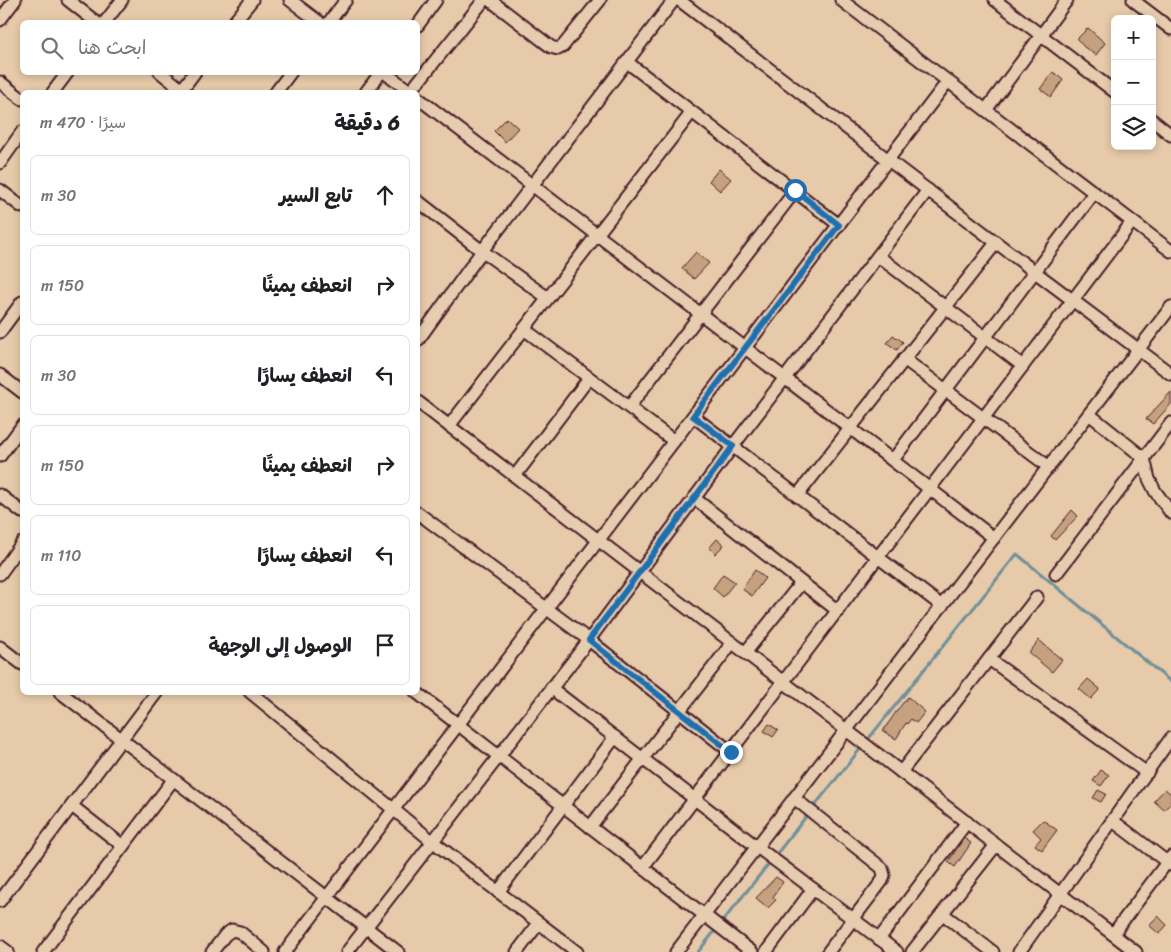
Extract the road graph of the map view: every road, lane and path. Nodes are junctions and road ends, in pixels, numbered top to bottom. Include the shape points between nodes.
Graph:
1 (15, 0) edge
2 (68, 0) edge
3 (122, 0) edge
4 (252, 0) edge
5 (290, 0) edge
6 (346, 0) edge
7 (436, 0) edge
8 (484, 0) edge
9 (490, 0) edge
10 (600, 0) edge
11 (674, 0) edge
12 (679, 0) edge
13 (841, 0) edge
14 (995, 0) edge
15 (1067, 0) edge
16 (1133, 0) edge
17 (0, 20) edge
18 (93, 20) edge
19 (107, 20) edge
20 (236, 20) edge
21 (316, 20) edge
22 (331, 20) edge
23 (420, 22) edge
24 (1171, 29) edge
25 (1041, 35) junction
26 (627, 62) junction
27 (66, 75) edge
28 (163, 75) edge
29 (193, 75) edge
30 (289, 75) edge
31 (380, 75) edge
32 (387, 75) edge
33 (948, 81) junction
34 (0, 82) edge
35 (1111, 89) edge
36 (54, 90) edge
37 (180, 90) edge
38 (183, 90) edge
39 (278, 90) edge
40 (368, 90) edge
41 (408, 90) edge
42 (413, 90) edge
43 (20, 97) edge
44 (420, 100) edge
45 (986, 110) junction
46 (692, 112) junction
47 (1156, 123) edge
48 (20, 135) edge
49 (1171, 135) edge
50 (888, 160) junction
51 (0, 162) edge
52 (533, 186) junction
53 (0, 190) edge
54 (795, 190) junction
55 (928, 190) junction
56 (1094, 192) junction
57 (420, 203) edge
58 (20, 205) edge
59 (1132, 222) junction
60 (839, 225) junction
61 (597, 235) junction
62 (996, 243) junction
63 (482, 252) junction
64 (1171, 252) edge
65 (878, 256) junction
66 (1035, 272) junction
67 (548, 298) junction
68 (1073, 300) junction
69 (20, 305) edge
70 (946, 306) junction
71 (1171, 308) edge
72 (700, 313) junction
73 (524, 329) junction
74 (0, 332) edge
75 (420, 337) edge
76 (986, 337) junction
77 (745, 348) junction
78 (1139, 350) junction
79 (904, 359) junction
80 (1023, 366) junction
81 (1171, 374) edge
82 (0, 375) edge
83 (785, 377) junction
84 (589, 378) junction
85 (20, 390) edge
86 (946, 390) junction
87 (420, 404) edge
88 (629, 407) junction
89 (1089, 414) junction
90 (693, 416) junction
91 (984, 418) junction
92 (1171, 422) edge
93 (449, 426) junction
94 (850, 428) junction
95 (20, 429) edge
96 (674, 441) junction
97 (733, 446) junction
98 (0, 456) edge
99 (1144, 458) junction
100 (893, 460) junction
101 (1049, 466) junction
102 (515, 476) junction
103 (930, 489) junction
104 (0, 494) edge
105 (797, 496) junction
106 (694, 498) junction
107 (20, 510) edge
108 (1171, 513) edge
109 (420, 514) edge
110 (994, 538) junction
111 (599, 540) junction
112 (20, 546) edge
113 (878, 558) junction
114 (640, 571) junction
115 (0, 574) edge
116 (1056, 574) dead end
117 (801, 583) junction
118 (1037, 597) dead end
119 (942, 606) junction
120 (546, 609) junction
121 (838, 611) junction
122 (589, 640) junction
123 (732, 643) junction
124 (0, 647) edge
125 (745, 653) junction
126 (989, 659) junction
127 (20, 662) edge
128 (784, 682) junction
129 (551, 688) junction
130 (64, 695) edge
131 (155, 695) edge
132 (254, 695) edge
133 (420, 695) edge
134 (680, 712) junction
135 (458, 724) junction
136 (846, 730) junction
137 (615, 737) junction
138 (1171, 738) edge
139 (121, 740) junction
140 (731, 752) junction
141 (499, 757) junction
142 (643, 758) junction
143 (901, 772) junction
144 (1147, 773) junction
145 (173, 780) junction
146 (794, 798) junction
147 (695, 799) junction
148 (563, 805) junction
149 (72, 806) junction
150 (394, 810) junction
151 (1113, 821) junction
152 (967, 822) junction
153 (590, 827) junction
154 (432, 842) junction
155 (996, 845) junction
156 (123, 846) junction
157 (757, 846) junction
158 (1170, 862) edge
159 (643, 867) junction
160 (813, 889) junction
161 (498, 892) junction
162 (1061, 894) junction
163 (326, 897) junction
164 (0, 901) edge
165 (943, 914) junction
166 (704, 915) junction
167 (854, 920) junction
168 (539, 923) junction
169 (366, 928) junction
170 (1113, 934) junction
171 (879, 939) junction
172 (0, 946) edge
173 (8, 952) edge
174 (43, 952) edge
175 (212, 952) edge
176 (264, 952) edge
177 (285, 952) edge
178 (347, 952) edge
179 (398, 952) edge
180 (517, 952) edge
181 (577, 952) edge
182 (676, 952) edge
183 (752, 952) edge
184 (766, 952) edge
185 (828, 952) edge
186 (897, 952) edge
187 (912, 952) edge
188 (993, 952) edge
189 (1019, 952) edge
190 (1136, 952) edge

1 - 17 street
2 - 18 street
3 - 19 street
4 - 20 street
5 - 21 street
6 - 22 street
7 - 23 street
8 - 42 street
9 - 10 street via 558,49 564,46
11 - 26 street
12 - 50 street
13 - 33 street
14 - 25 street
15 - 25 street
16 - 24 street
25 - 35 street
25 - 45 street
26 - 46 street
26 - 52 street
27 - 36 street
28 - 37 street
29 - 38 street
30 - 39 street
31 - 40 street
32 - 41 street
33 - 45 street
33 - 50 street
34 - 43 street
44 - 52 street
45 - 56 street
46 - 54 street
46 - 61 street
47 - 49 street
48 - 51 street
50 - 55 street
50 - 60 street
52 - 61 street
52 - 63 street
53 - 58 street
54 - 60 street
54 - 72 street
55 - 62 street
55 - 65 street
56 - 59 street
56 - 66 street
57 - 63 street
59 - 64 street
59 - 68 street
60 - 77 street
61 - 67 street
61 - 72 street
62 - 66 street
62 - 70 street
63 - 67 street
63 - 75 street
65 - 70 street
65 - 83 street
66 - 68 street
66 - 76 street
67 - 73 street
68 - 78 street
68 - 80 street
69 - 74 street
70 - 76 street
70 - 79 street
71 - 78 street
72 - 77 street
72 - 88 street
73 - 84 street
73 - 93 street
76 - 80 street
76 - 86 street
77 - 83 street
77 - 90 street
78 - 81 street
78 - 89 street
79 - 86 street
79 - 94 street
80 - 91 street
82 - 85 street
83 - 94 street
83 - 97 street
84 - 88 street
84 - 102 street
86 - 91 street
86 - 100 street
87 - 93 street
88 - 96 street
89 - 99 street
89 - 101 street
90 - 96 street
90 - 97 street
91 - 101 street
91 - 103 street
92 - 99 street
93 - 102 street
94 - 100 street
94 - 105 street
95 - 98 street
96 - 111 street
97 - 105 street
97 - 106 street
99 - 108 street via 1155,491
99 - 116 street
100 - 103 street
101 - 110 street
102 - 111 street
103 - 110 street
103 - 113 street
104 - 107 street
105 - 113 street
106 - 114 street
106 - 117 street
109 - 120 street
110 - 119 street
111 - 114 street
111 - 120 street
112 - 115 street
113 - 119 street
113 - 121 street
114 - 122 street
114 - 123 street
117 - 121 street
117 - 125 street
118 - 126 street
119 - 136 street
120 - 122 street
120 - 135 street
121 - 128 street
122 - 129 street
122 - 134 street
123 - 125 street
123 - 134 street
124 - 127 street
125 - 128 street
126 - 143 street
126 - 144 street
128 - 136 street
128 - 140 street
129 - 137 street
129 - 141 street
130 - 139 street
131 - 139 street
132 - 150 street
133 - 135 street
134 - 140 street
134 - 142 street
135 - 141 street
135 - 150 street
136 - 143 street
136 - 146 street
137 - 142 street
137 - 148 street
138 - 144 street
139 - 145 street
139 - 149 street
140 - 147 street
141 - 148 street
141 - 154 street
142 - 147 street
142 - 153 street
143 - 152 street
144 - 151 street
145 - 156 street
145 - 163 street
146 - 157 street
146 - 167 street via 882,868 882,881
147 - 157 street
147 - 159 street
148 - 153 street
148 - 161 street
149 - 156 street
149 - 164 street
150 - 154 street
150 - 163 street
151 - 158 street
151 - 162 street
152 - 155 street
152 - 171 street
153 - 159 street
154 - 161 street
154 - 169 street
155 - 162 street
155 - 165 street
156 - 174 street
157 - 160 street
157 - 166 street
158 - 170 street
159 - 166 street
160 - 167 street
160 - 184 street
161 - 168 street
162 - 170 street
162 - 189 street
163 - 169 street
163 - 177 street
165 - 187 street
165 - 188 street
166 - 182 street
166 - 183 street
167 - 171 street
167 - 185 street
168 - 180 street
168 - 181 street
169 - 178 street
169 - 179 street
170 - 190 street
171 - 186 street
172 - 173 street
175 - 176 street via 232,930 240,932

